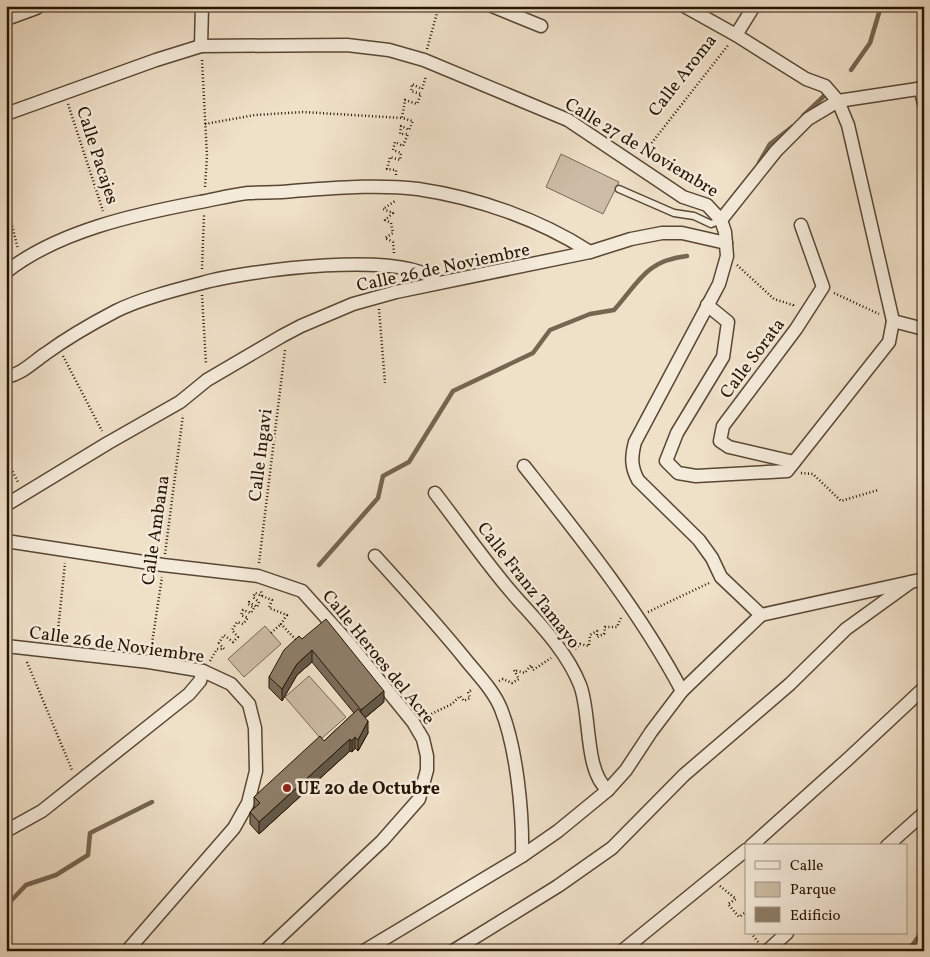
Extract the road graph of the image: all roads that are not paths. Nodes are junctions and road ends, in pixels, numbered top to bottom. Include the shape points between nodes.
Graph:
1 (202, 6) edge
2 (492, 6) edge
3 (684, 6) edge
4 (754, 6) edge
5 (34, 7) edge
6 (6, 17) edge
7 (541, 26) dead end
8 (736, 35) junction
9 (201, 46) junction
10 (922, 88) edge
11 (838, 101) junction
12 (924, 103) edge
13 (6, 114) edge
14 (619, 189) dead end
15 (721, 220) junction
16 (801, 225) dead end
17 (727, 250) junction
18 (590, 252) junction
19 (6, 272) edge
20 (438, 283) junction
21 (707, 305) junction
22 (894, 321) junction
23 (924, 329) edge
24 (6, 377) edge
25 (524, 466) dead end
26 (791, 467) junction
27 (435, 493) dead end
28 (6, 505) edge
29 (6, 541) edge
30 (375, 556) dead end
31 (917, 580) edge
32 (761, 615) junction
33 (6, 646) edge
34 (203, 671) junction
35 (924, 688) edge
36 (682, 691) junction
37 (608, 790) junction
38 (924, 813) edge
39 (6, 831) edge
40 (753, 844) edge
41 (889, 844) edge
42 (745, 851) edge
43 (522, 856) junction
44 (786, 934) edge
45 (127, 951) edge
46 (265, 951) edge
47 (364, 951) edge
48 (454, 951) edge
49 (622, 951) edge
50 (767, 951) edge

1 - 9 street
2 - 7 street
3 - 8 street
4 - 8 street, Calle Aroma
5 - 6 street
8 - 11 street via 806,79 824,86
9 - 13 street, Calle 27 de Noviembre
9 - 15 street, Calle 27 de Noviembre via 347,45 389,50 424,60 568,120 683,197 707,205
10 - 11 street
10 - 12 street
11 - 15 street via 808,119 776,151
11 - 22 street via 848,126
14 - 15 lane via 674,213 694,216 711,224
15 - 17 street, Calle 27 de Noviembre
16 - 26 street, Calle Sorata via 823,287 723,426 720,441
17 - 18 street, Calle 26 de Noviembre via 682,233 662,233
17 - 21 street, Calle 27 de Noviembre via 719,284
18 - 19 street via 565,236 508,211 447,195 394,187 247,193 140,213 61,242
18 - 20 street, Calle 26 de Noviembre
20 - 24 street via 422,272 395,266 254,272 202,283 118,310 85,327 28,368
20 - 28 street, Calle 26 de Noviembre via 326,315 282,336 207,380 180,402
21 - 26 street via 728,322 723,357 677,433 666,461 678,473 696,476
21 - 32 street, Calle 27 de Noviembre via 634,442 633,470 646,488 699,540 721,577
22 - 23 street
22 - 26 street via 889,342
25 - 36 street via 639,617
27 - 37 street, Calle Franz Tamayo via 505,585 562,652 581,686 594,763
29 - 46 street, Calle Heroes del Acre via 258,576 302,591 413,722 423,739 427,756 427,770 419,799
30 - 43 street via 437,624 488,687 501,709 519,794
31 - 32 street
31 - 48 street via 846,629 790,684 684,775 612,848
32 - 36 street
33 - 34 street, Calle 26 de Noviembre
34 - 39 street via 200,681 189,694 42,811
34 - 45 street, Calle 26 de Noviembre via 231,684 249,704 255,728 256,771 248,802 234,828
35 - 40 street
36 - 37 street
37 - 43 street
38 - 41 street
42 - 49 street
43 - 47 street
44 - 50 street

